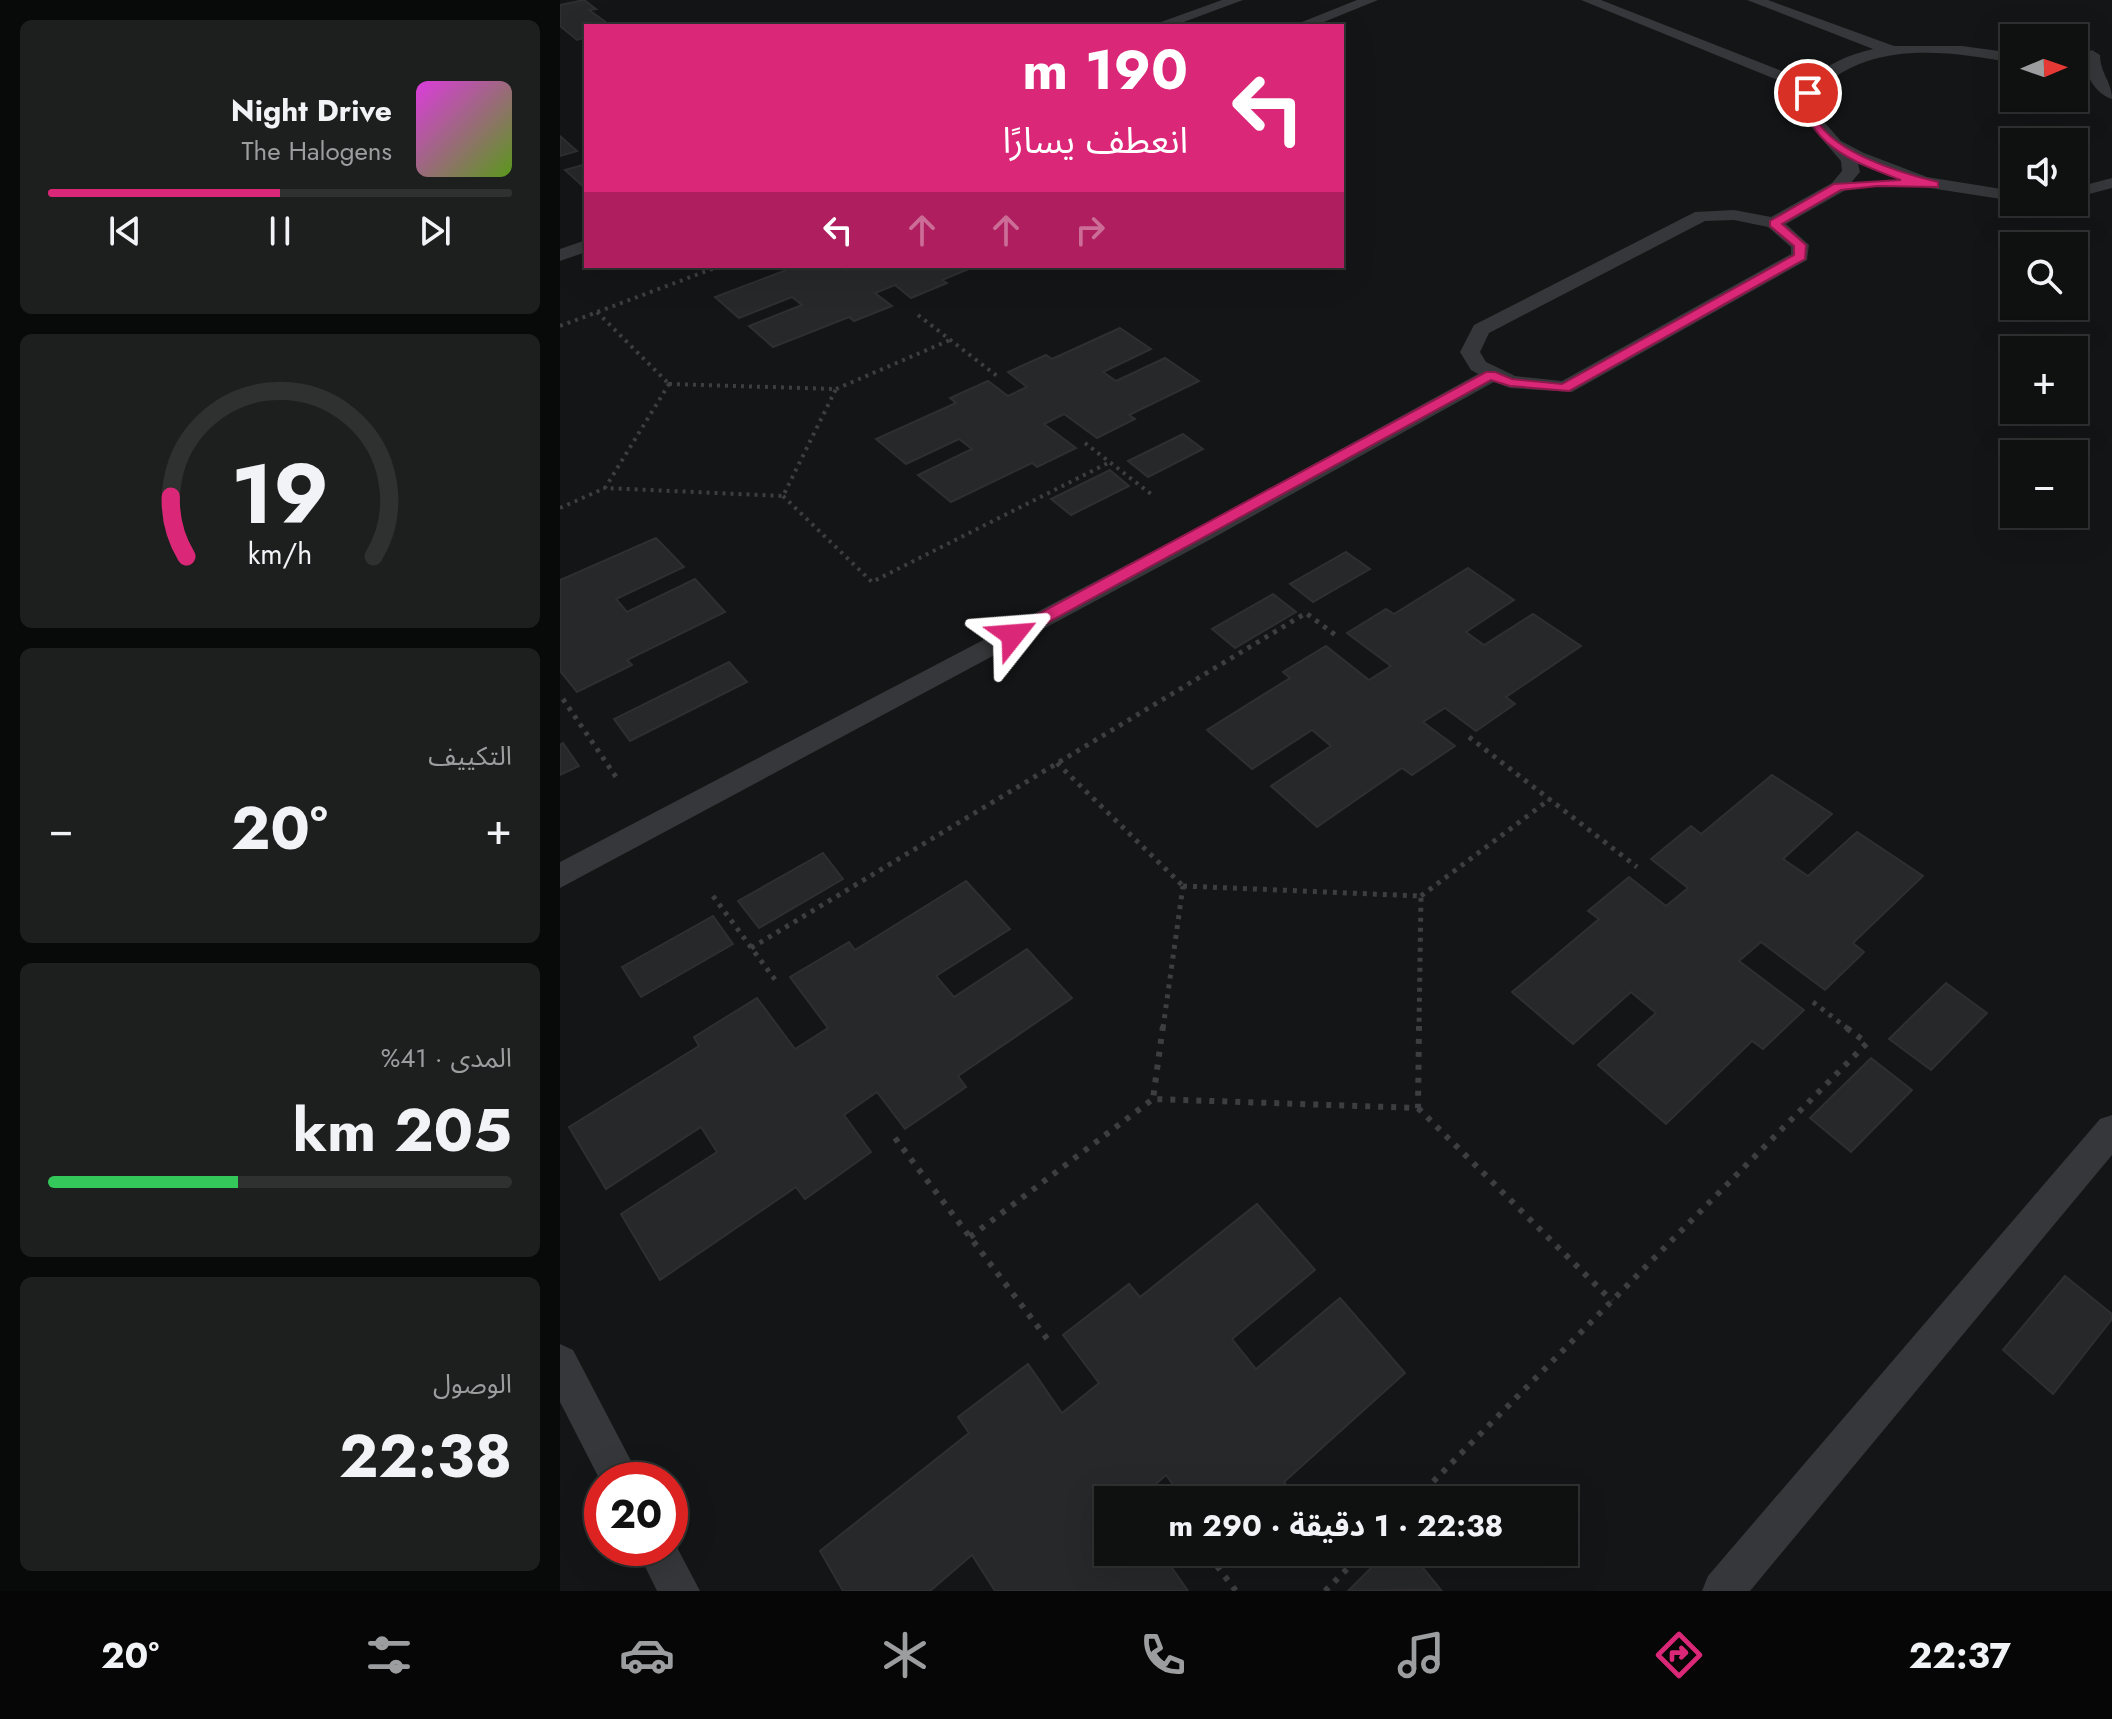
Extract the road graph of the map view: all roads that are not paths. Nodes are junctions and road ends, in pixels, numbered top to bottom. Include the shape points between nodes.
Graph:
1 (1236, 0) edge
2 (1371, 0) edge
3 (1588, 0) edge
4 (1754, 0) edge
5 (1164, 24) edge
6 (1305, 24) edge
7 (1893, 51) junction
8 (2088, 54) edge
9 (2000, 55) edge
10 (2088, 82) edge
11 (1811, 88) junction
12 (2112, 94) edge
13 (1827, 138) junction
14 (2112, 183) edge
15 (1934, 184) junction
16 (1838, 187) junction
17 (2088, 190) edge
18 (2000, 195) edge
19 (2088, 197) edge
20 (2112, 206) edge
21 (1774, 223) junction
22 (584, 247) edge
23 (560, 255) edge
24 (1491, 375) junction
25 (560, 876) edge
26 (2112, 1130) edge
27 (560, 1363) edge
28 (612, 1462) edge
29 (666, 1566) edge
30 (679, 1591) edge
31 (1723, 1591) edge

1 - 5 lane
2 - 6 lane
3 - 11 lane
4 - 7 lane
7 - 9 lane
7 - 11 lane via 1849,60 1822,74
8 - 12 lane via 2097,52 2092,70
10 - 12 lane
11 - 13 lane via 1809,115
13 - 15 lane via 1861,161
13 - 16 lane via 1849,160 1851,172
14 - 17 lane
15 - 16 lane
15 - 18 lane
16 - 21 lane
19 - 20 lane
21 - 24 lane via 1734,215 1701,216 1481,329 1470,352
21 - 24 lane via 1800,245 1800,256 1565,388
22 - 23 lane
24 - 25 lane
26 - 31 lane
27 - 28 lane
29 - 30 lane

